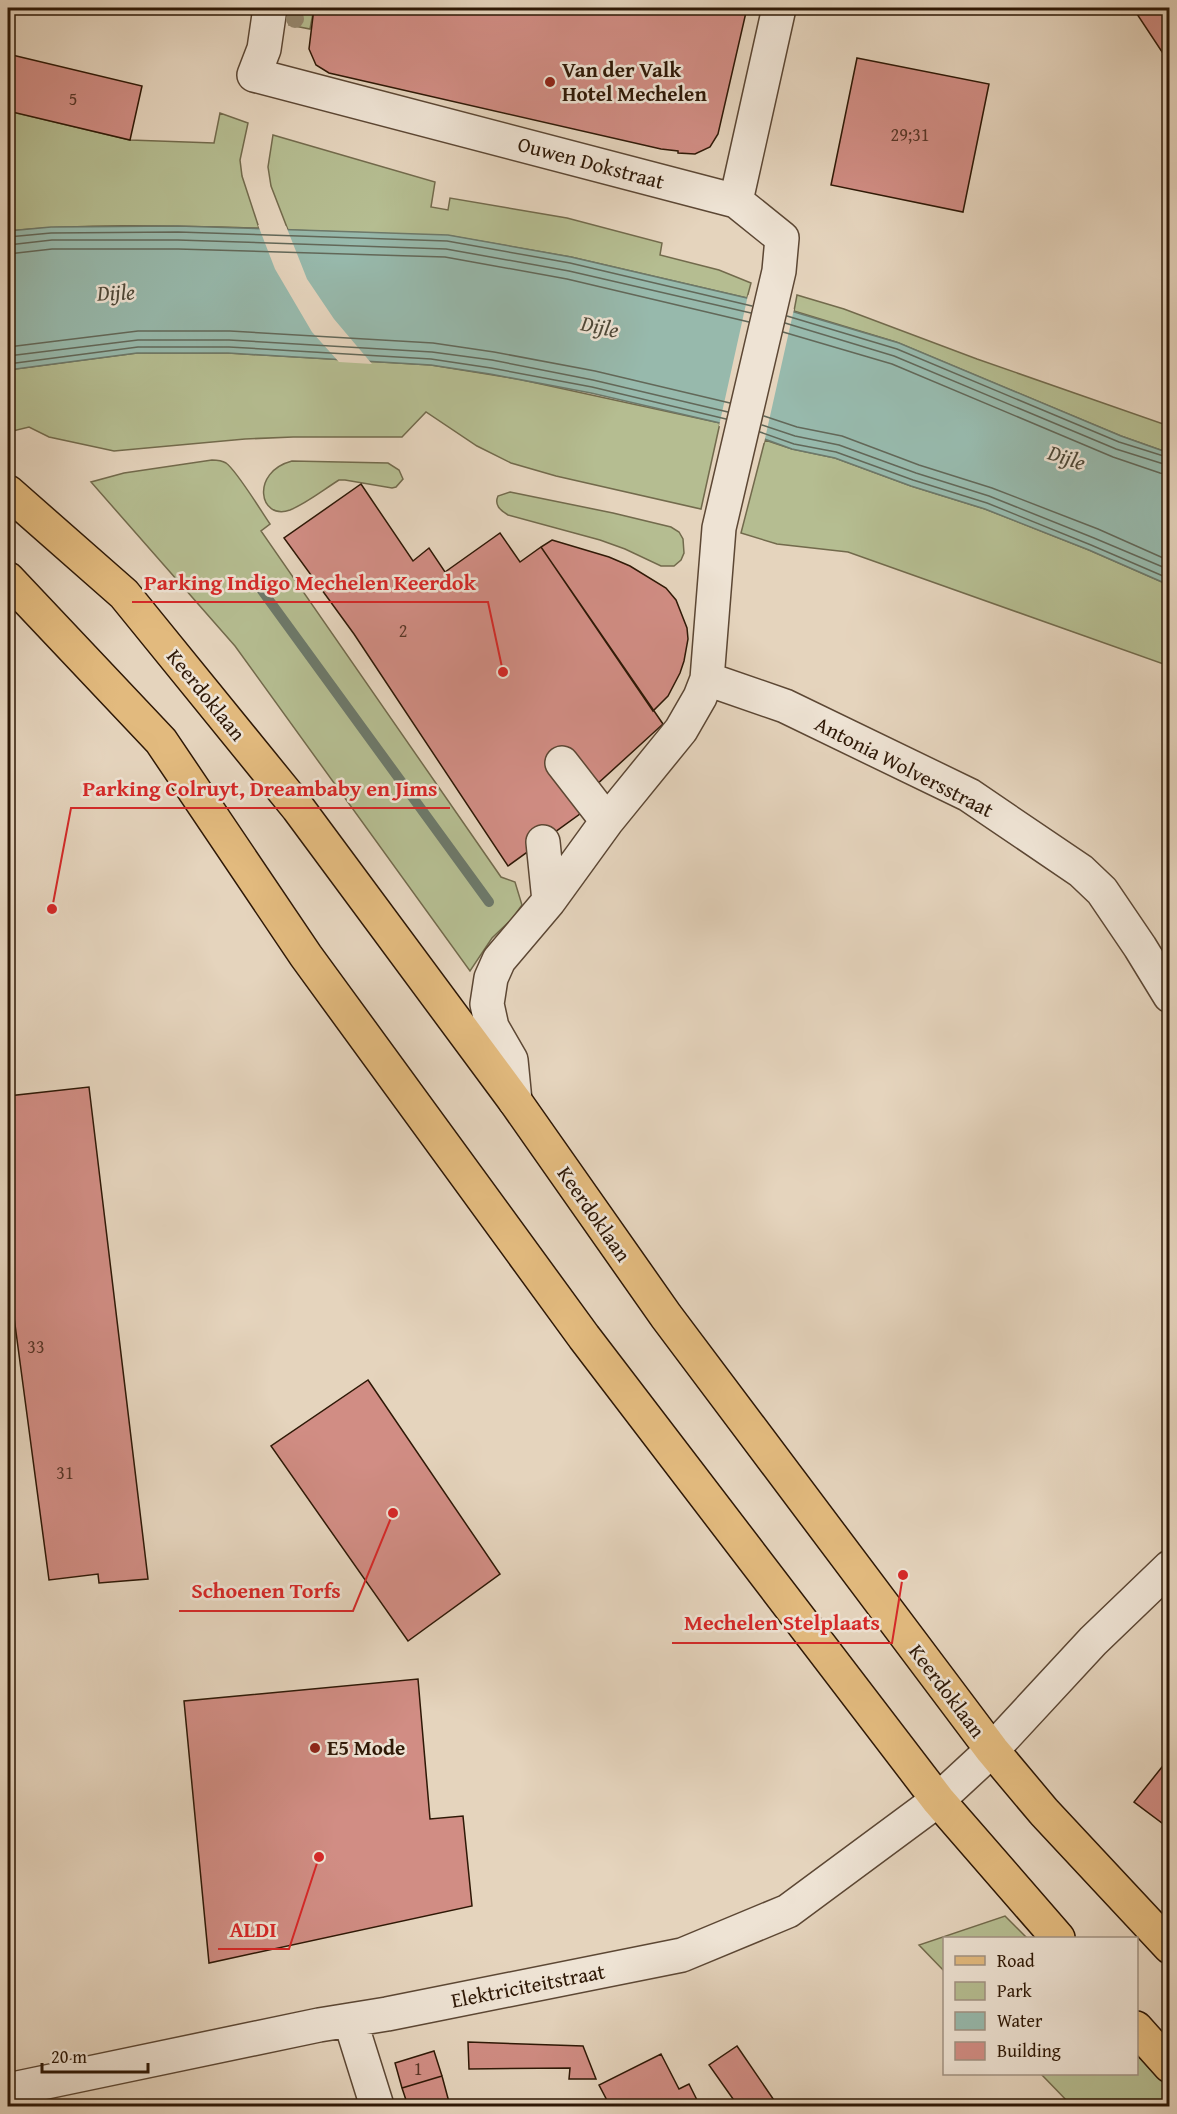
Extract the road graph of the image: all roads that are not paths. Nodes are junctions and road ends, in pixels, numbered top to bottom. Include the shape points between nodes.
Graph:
1 (270, 8) edge
2 (779, 8) edge
3 (736, 201) junction
4 (8, 492) edge
5 (8, 579) edge
6 (707, 679) junction
7 (562, 763) dead end
8 (607, 821) junction
9 (534, 848) dead end
10 (549, 901) junction
11 (1170, 996) edge
12 (515, 1101) junction
13 (1170, 1567) edge
14 (992, 1750) junction
15 (938, 1800) junction
16 (1057, 1937) edge
17 (1170, 1947) edge
18 (350, 2020) junction
19 (1138, 2029) edge
20 (1170, 2066) edge
21 (8, 2090) edge
22 (377, 2106) edge

1 - 3 street, Ouwen Dokstraat via 264,48 254,75
2 - 3 street
3 - 6 street via 782,238 779,271 720,522
4 - 12 main road, Keerdoklaan via 124,594 298,808
5 - 15 main road via 161,741 306,956 577,1327
6 - 8 street via 681,730
6 - 11 street, Antonia Wolversstraat via 785,706 969,795 1081,871 1102,891
7 - 8 street
8 - 10 street
9 - 10 street
10 - 12 street via 499,960 491,978 487,1004 492,1027 511,1060
12 - 14 main road, Keerdoklaan via 666,1316
13 - 14 street via 1093,1641
14 - 15 street, Elektriciteitstraat
14 - 17 main road, Keerdoklaan
15 - 16 main road
15 - 18 street, Elektriciteitstraat via 788,1911 682,1955
18 - 21 street, Elektriciteitstraat
18 - 22 street
19 - 20 main road

